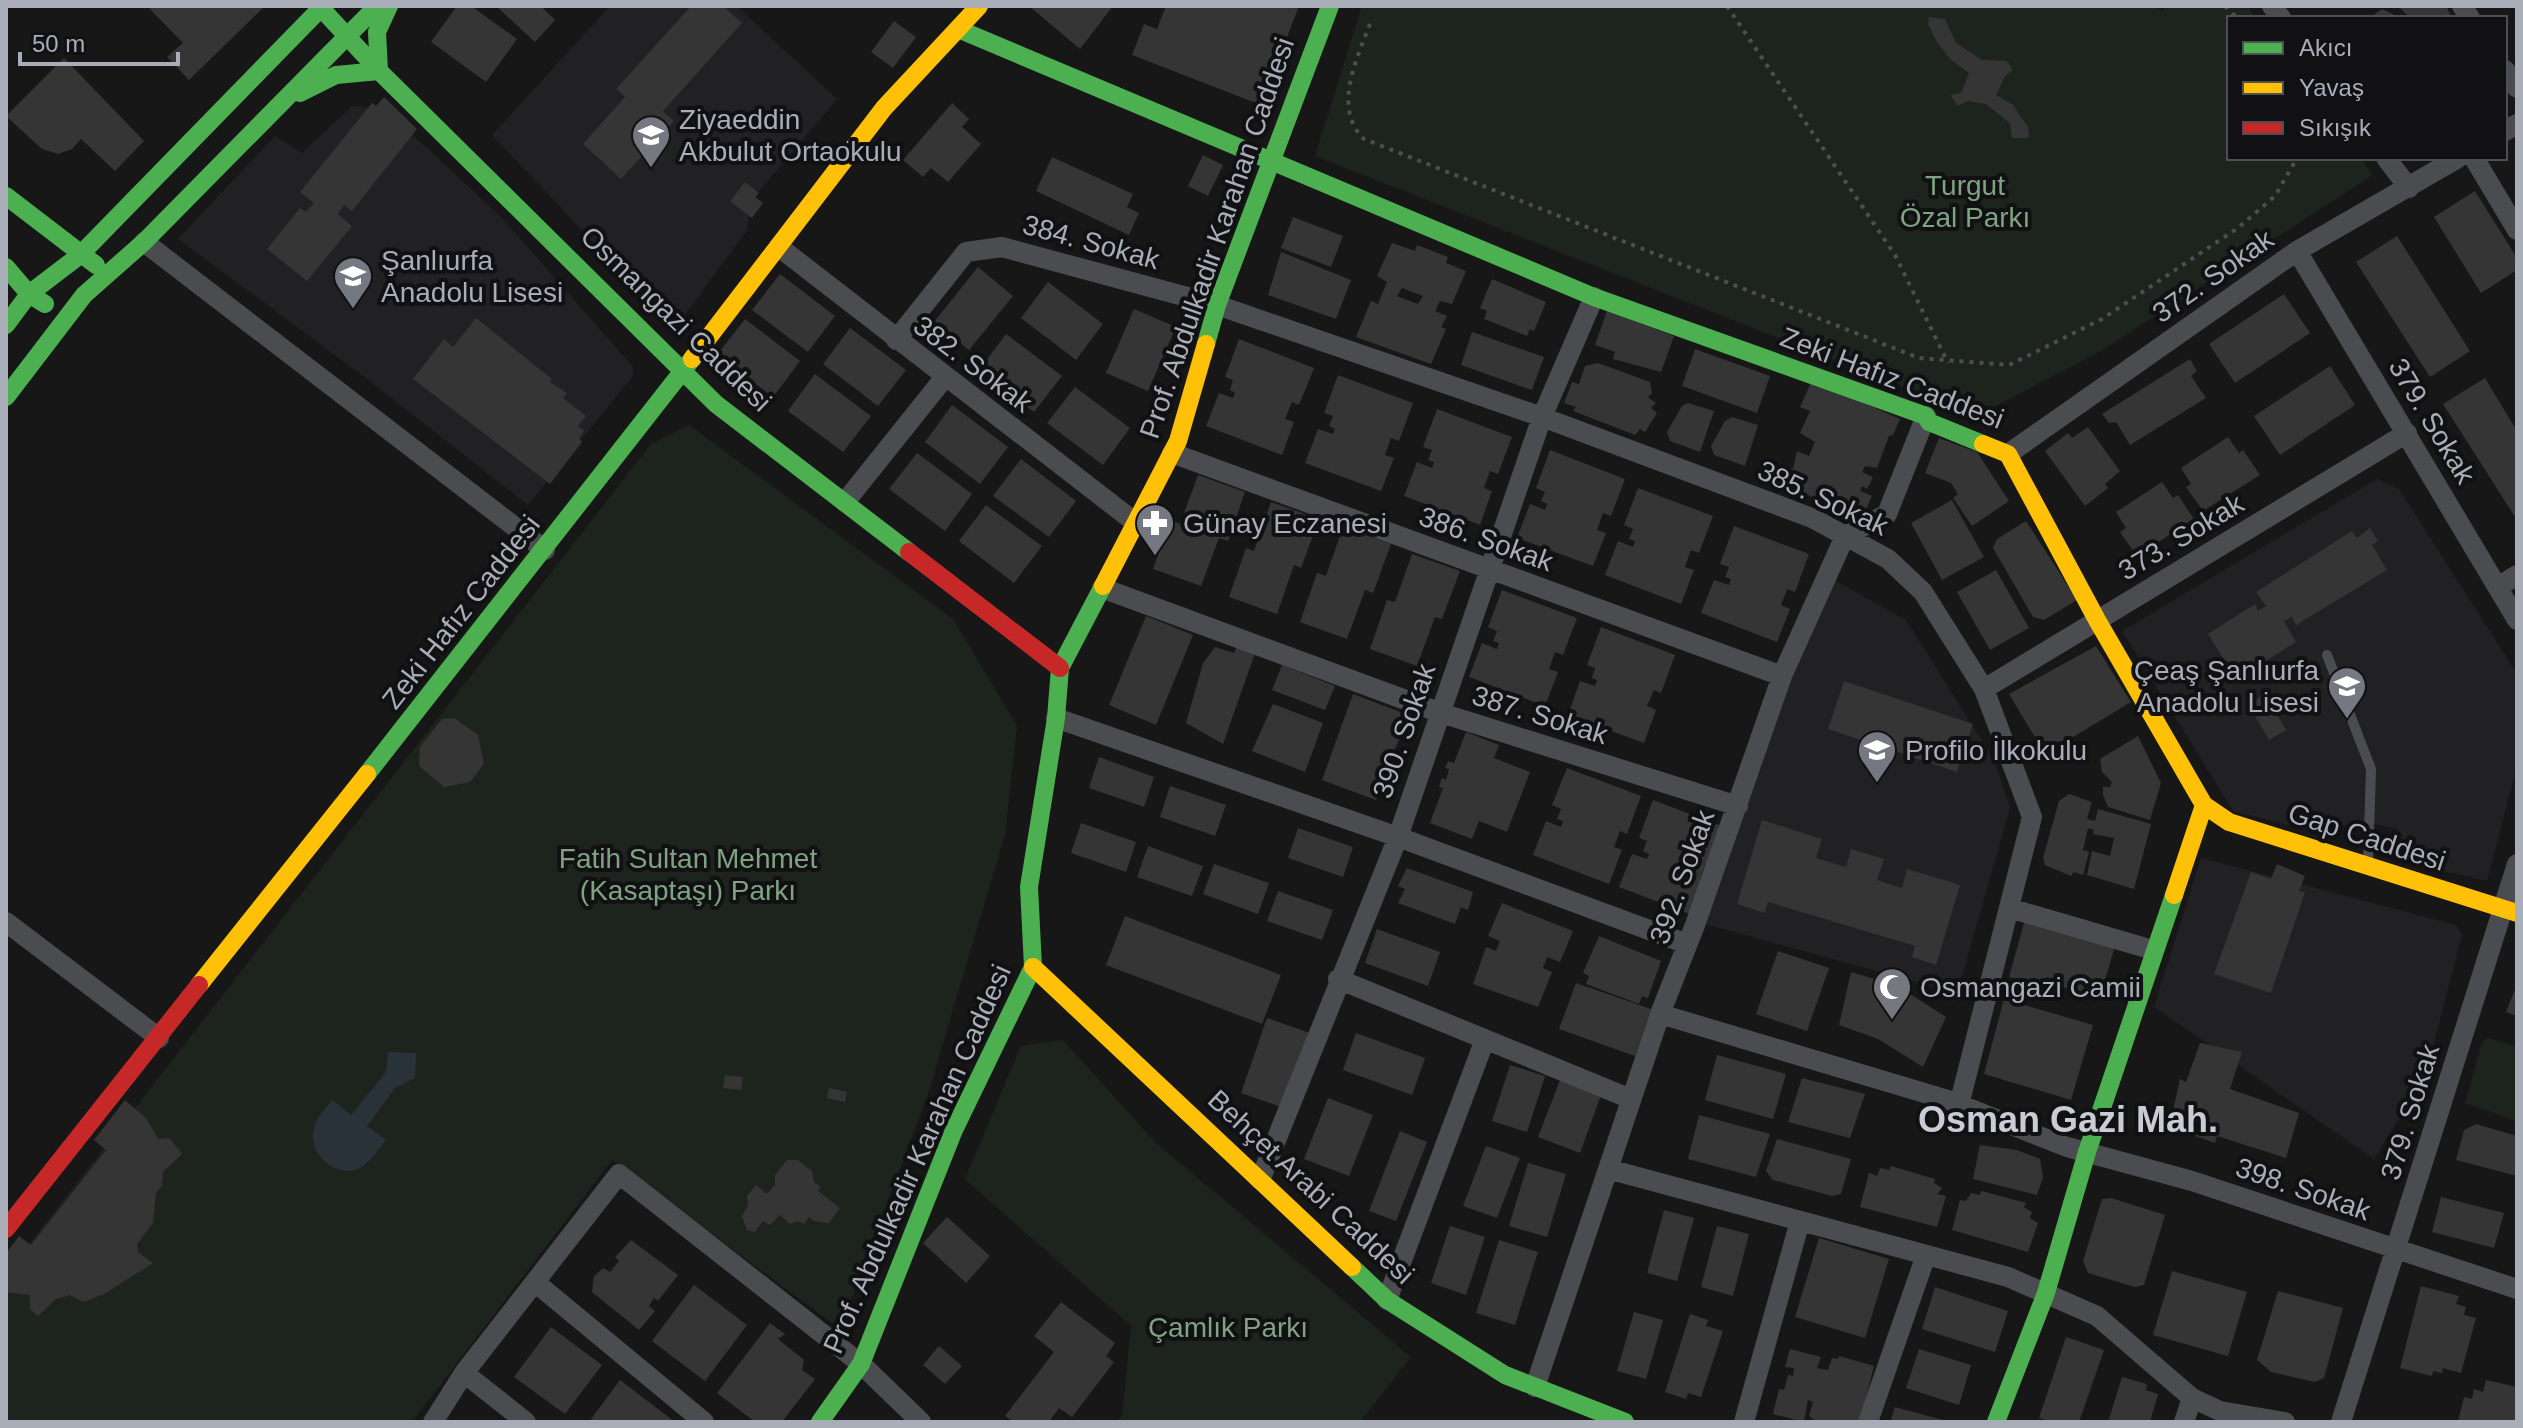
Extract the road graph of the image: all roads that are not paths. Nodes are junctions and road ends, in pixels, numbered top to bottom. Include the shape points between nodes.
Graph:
1 (377, 6) edge
2 (389, 6) edge
3 (979, 6) edge
4 (1330, 6) edge
5 (321, 7) edge
6 (958, 29) junction
7 (345, 36) junction
8 (379, 71) junction
9 (257, 126) junction
10 (1269, 158) junction
11 (2388, 160) edge
12 (2455, 160) edge
13 (2475, 160) edge
14 (2409, 188) junction
15 (6, 196) edge
16 (2517, 230) edge
17 (144, 242) junction
18 (779, 247) junction
19 (2297, 251) junction
20 (80, 255) junction
21 (6, 267) edge
22 (104, 271) junction
23 (29, 294) junction
24 (1594, 297) junction
25 (1217, 305) junction
26 (63, 315) junction
27 (6, 325) edge
28 (896, 340) junction
29 (684, 372) junction
30 (945, 377) junction
31 (6, 397) edge
32 (1926, 416) junction
33 (1542, 417) junction
34 (2407, 433) junction
35 (1172, 453) junction
36 (2008, 454) junction
37 (845, 502) junction
38 (1136, 523) junction
39 (1845, 536) junction
40 (545, 550) junction
41 (1488, 570) junction
42 (2517, 575) edge
43 (2498, 587) junction
44 (1102, 588) junction
45 (2097, 620) junction
46 (2517, 620) edge
47 (2327, 655) dead end
48 (1060, 668) junction
49 (1782, 676) junction
50 (1984, 689) junction
51 (1441, 713) junction
52 (1056, 718) junction
53 (2204, 805) junction
54 (1738, 806) junction
55 (1398, 837) junction
56 (2517, 864) edge
57 (2367, 866) junction
58 (2009, 908) junction
59 (2510, 911) edge
60 (6, 922) edge
61 (1687, 944) junction
62 (2153, 950) junction
63 (1033, 967) junction
64 (1338, 979) junction
65 (1660, 1014) junction
66 (159, 1038) junction
67 (1484, 1042) junction
68 (1631, 1099) junction
69 (1959, 1105) junction
70 (2087, 1152) junction
71 (1608, 1169) junction
72 (1260, 1180) junction
73 (1800, 1221) junction
74 (6, 1229) edge
75 (2396, 1250) junction
76 (1926, 1255) junction
77 (536, 1283) junction
78 (2517, 1289) edge
79 (2046, 1293) junction
80 (1387, 1300) junction
81 (861, 1364) junction
82 (464, 1373) junction
83 (1535, 1387) junction
84 (2192, 1398) junction
85 (433, 1422) edge
86 (526, 1422) edge
87 (704, 1422) edge
88 (820, 1422) edge
89 (921, 1422) edge
90 (1625, 1422) edge
91 (1744, 1422) edge
92 (1868, 1422) edge
93 (1996, 1422) edge
94 (2184, 1422) edge
95 (2285, 1422) edge
96 (2341, 1422) edge

1 - 7 main road
2 - 8 main road via 377,32
3 - 6 main road, Zeki Hafız Caddesi
4 - 10 main road, Prof. Abdulkadir Karahan Caddesi
5 - 7 main road, Osmangazi Caddesi
5 - 20 main road
6 - 10 main road, Zeki Hafız Caddesi
6 - 18 main road, Zeki Hafız Caddesi via 884,108
7 - 8 main road, Osmangazi Caddesi
7 - 9 main road
8 - 9 main road via 336,75 302,91
8 - 29 main road, Osmangazi Caddesi
9 - 17 main road
10 - 24 main road, Zeki Hafız Caddesi
10 - 25 main road, Prof. Abdulkadir Karahan Caddesi
11 - 14 street
12 - 14 street, 372. Sokak
13 - 16 street
14 - 19 street, 372. Sokak
15 - 20 main road
17 - 22 main road
17 - 40 street
18 - 28 street, 382. Sokak
18 - 29 main road, Zeki Hafız Caddesi
19 - 34 street, 379. Sokak
19 - 36 street, 372. Sokak
20 - 22 main road
20 - 23 main road
21 - 23 main road
22 - 26 main road
23 - 26 main road
23 - 27 main road
24 - 32 main road, Zeki Hafız Caddesi
24 - 33 street, 390. Sokak
25 - 28 street, 384. Sokak via 1002,247 966,252
25 - 33 street, 385. Sokak
25 - 35 main road, Prof. Abdulkadir Karahan Caddesi
26 - 31 main road
28 - 30 street, 382. Sokak
29 - 37 main road, Osmangazi Caddesi via 716,404
29 - 40 main road, Zeki Hafız Caddesi
30 - 37 street
30 - 38 street, 382. Sokak
32 - 36 main road, Zeki Hafız Caddesi via 1929,422
32 - 39 street via 1887,514
33 - 39 street, 385. Sokak via 1812,518
33 - 41 street, 390. Sokak
34 - 43 street, 379. Sokak
34 - 45 street, 373. Sokak
35 - 38 main road, Prof. Abdulkadir Karahan Caddesi
35 - 41 street, 386. Sokak
36 - 45 main road, Zeki Hafız Caddesi
37 - 48 main road, Osmangazi Caddesi
38 - 44 main road, Prof. Abdulkadir Karahan Caddesi
39 - 49 street, 392. Sokak
39 - 50 street, 385. Sokak via 1888,559 1923,592
40 - 66 main road, Zeki Hafız Caddesi
41 - 49 street, 386. Sokak
41 - 51 street, 390. Sokak
42 - 43 street
43 - 46 street, 379. Sokak
44 - 48 main road, Prof. Abdulkadir Karahan Caddesi
44 - 51 street, 387. Sokak
45 - 50 street, 373. Sokak
45 - 53 main road, Zeki Hafız Caddesi
47 - 57 lane via 2371,769
48 - 52 main road, Prof. Abdulkadir Karahan Caddesi
49 - 54 street, 392. Sokak
50 - 58 street, 385. Sokak via 2032,817
51 - 54 street, 387. Sokak
51 - 55 street, 390. Sokak
52 - 55 street
52 - 63 main road, Prof. Abdulkadir Karahan Caddesi via 1029,887
53 - 57 main road, Gap Caddesi via 2229,822
53 - 62 main road
54 - 61 street, 392. Sokak
55 - 61 street
55 - 64 street, 390. Sokak
56 - 59 street, 379. Sokak
57 - 59 main road, Gap Caddesi
58 - 62 street
58 - 69 street, 385. Sokak
59 - 75 street, 379. Sokak
60 - 66 street
61 - 65 street, 392. Sokak
62 - 70 main road
63 - 72 main road, Behçet Arabi Caddesi
63 - 81 main road, Prof. Abdulkadir Karahan Caddesi via 954,1130
64 - 67 street
64 - 72 street, 390. Sokak
65 - 68 street, 392. Sokak
65 - 69 street, 398. Sokak
66 - 74 main road, Zeki Hafız Caddesi
67 - 68 street
67 - 80 street
68 - 71 street, 392. Sokak
69 - 70 street, 398. Sokak
70 - 75 street, 398. Sokak via 2192,1181
70 - 79 main road
71 - 73 street
71 - 83 street, 392. Sokak
72 - 80 main road, Behçet Arabi Caddesi
73 - 76 street
73 - 91 street
75 - 78 street, 398. Sokak
75 - 96 street, 379. Sokak
76 - 79 street
76 - 92 street
77 - 81 street via 619,1174
77 - 82 street
77 - 87 street
79 - 84 street via 2097,1316
79 - 93 main road
80 - 83 main road, Behçet Arabi Caddesi via 1505,1375
81 - 88 main road, Prof. Abdulkadir Karahan Caddesi
81 - 89 street
82 - 85 street
82 - 86 street
83 - 90 main road, Behçet Arabi Caddesi
84 - 94 street
84 - 95 street via 2220,1411

